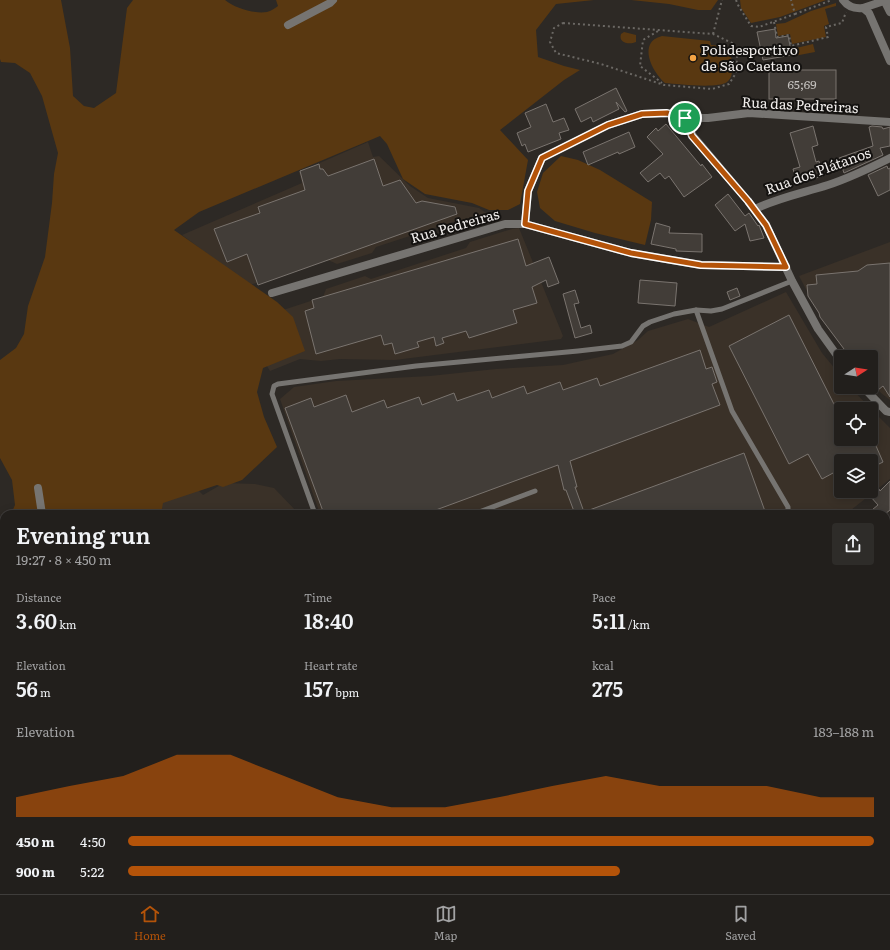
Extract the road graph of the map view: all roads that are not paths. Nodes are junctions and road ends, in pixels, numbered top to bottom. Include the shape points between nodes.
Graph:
1 (333, 0) edge
2 (843, 0) edge
3 (885, 0) edge
4 (863, 8) junction
5 (890, 12) edge
6 (288, 25) dead end
7 (890, 61) edge
8 (685, 118) junction
9 (890, 122) edge
10 (890, 158) edge
11 (755, 209) junction
12 (525, 224) junction
13 (786, 267) junction
14 (792, 281) junction
15 (272, 293) dead end
16 (696, 310) junction
17 (834, 351) edge
18 (870, 394) edge
19 (890, 412) edge
20 (38, 488) dead end
21 (535, 491) dead end
22 (41, 510) edge
23 (314, 510) edge
24 (485, 510) edge
25 (788, 510) edge

1 - 6 street
2 - 4 street via 848,6
3 - 4 street
3 - 5 street
4 - 7 street via 869,13
8 - 9 street, Rua das Pedreiras via 749,113
8 - 11 street via 692,136
8 - 12 street via 667,113 642,114 608,125 542,158 528,191
10 - 11 street, Rua dos Plátanos via 829,184 772,201
11 - 13 street via 766,225
12 - 13 street, Rua Pedreiras via 631,253 701,265
12 - 15 street, Rua Pedreiras via 505,224
13 - 14 street
14 - 16 lane via 722,309
14 - 17 street via 818,329
16 - 23 lane via 650,322 631,342 622,346 416,366 274,386 272,394
16 - 25 lane via 732,411
18 - 19 street
20 - 22 street
21 - 24 lane

